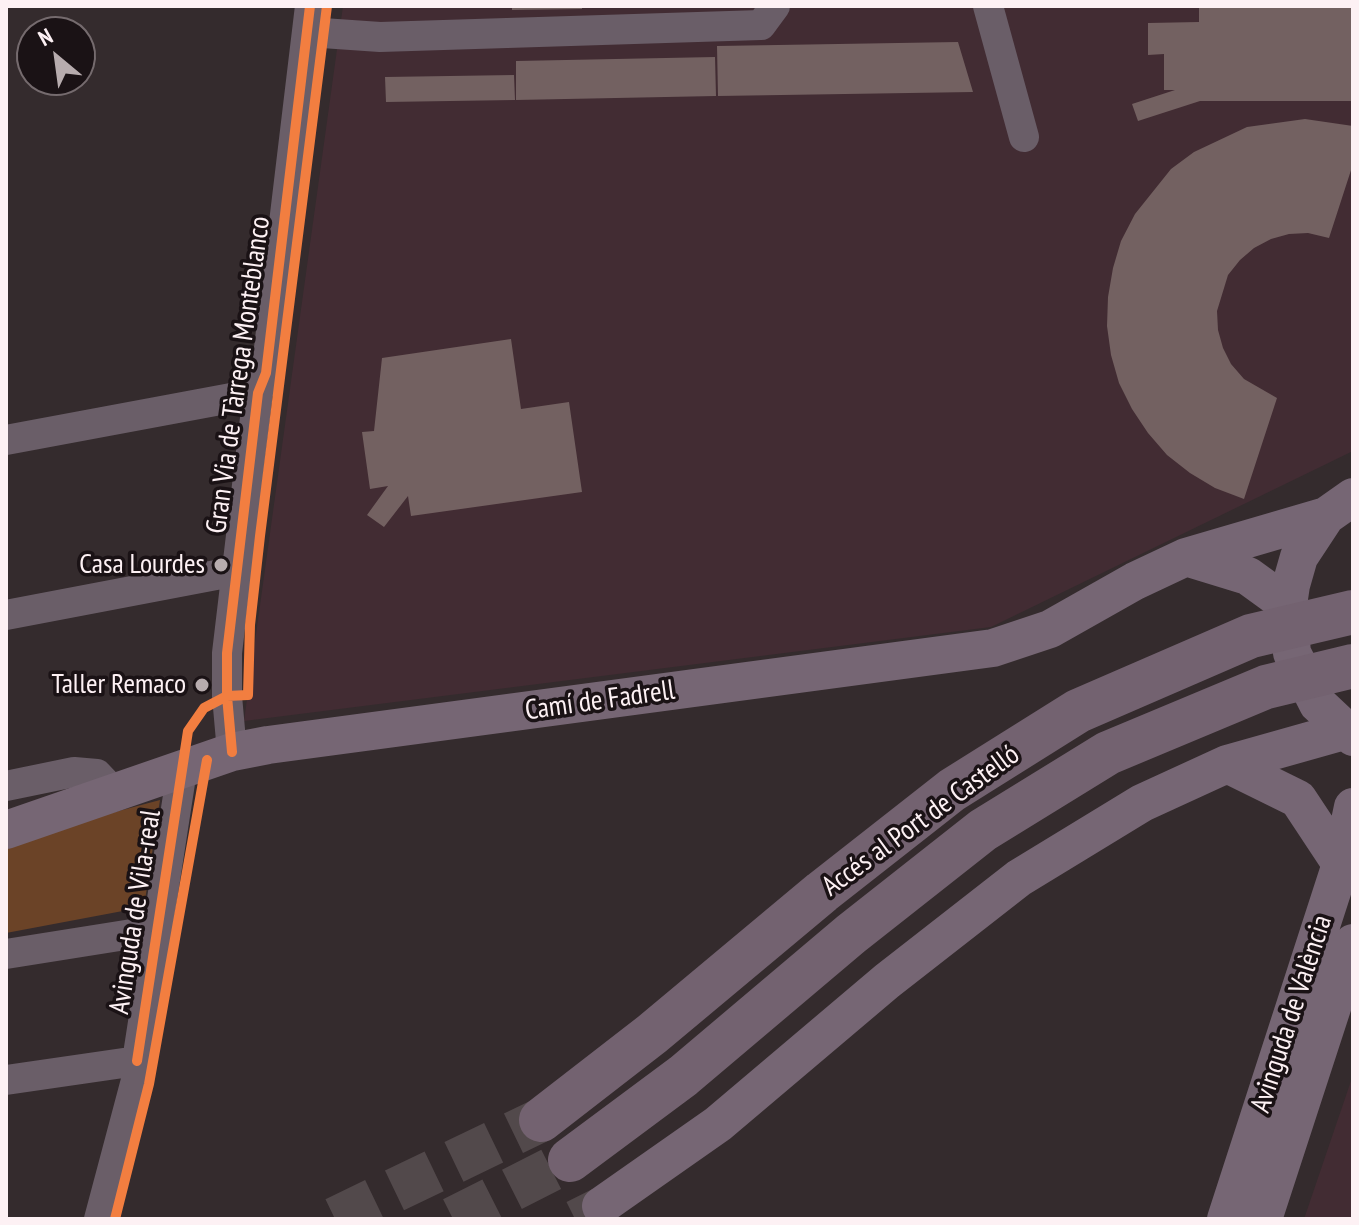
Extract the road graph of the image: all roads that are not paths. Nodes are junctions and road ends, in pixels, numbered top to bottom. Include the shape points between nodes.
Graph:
1 (775, 6) edge
2 (988, 6) edge
3 (309, 19) edge
4 (1024, 137) dead end
5 (258, 393) junction
6 (6, 440) edge
7 (1340, 507) edge
8 (1186, 557) junction
9 (237, 571) junction
10 (1289, 595) junction
11 (1353, 612) edge
12 (6, 615) edge
13 (1353, 666) edge
14 (1349, 734) edge
15 (232, 752) junction
16 (1227, 764) junction
17 (182, 770) junction
18 (6, 786) edge
19 (116, 794) junction
20 (1353, 807) edge
21 (6, 830) edge
22 (1341, 864) junction
23 (157, 930) junction
24 (1353, 943) edge
25 (6, 954) edge
26 (137, 1061) junction
27 (6, 1080) edge
28 (541, 1120) tunnel mouth
29 (570, 1160) tunnel mouth
30 (601, 1206) tunnel mouth
31 (99, 1219) edge
32 (1226, 1219) edge
33 (1263, 1219) edge

1 - 3 street via 761,25 380,37
2 - 4 street
3 - 5 street, Gran Via de Tàrrega Monteblanco via 266,373
5 - 6 street
5 - 9 street, Gran Via de Tàrrega Monteblanco
7 - 8 main road, Camí de Fadrell
7 - 10 main road via 1299,557
8 - 10 main road
8 - 15 main road, Camí de Fadrell via 1050,629 993,648
9 - 12 street
9 - 15 street, Gran Via de Tàrrega Monteblanco via 227,653
10 - 14 main road via 1292,653 1318,704
11 - 28 highway, Accés al Port de Castelló via 1251,636 1078,711 952,790
13 - 29 highway, Accés al Port de Castelló via 1266,687 1108,753 983,830 683,1076
14 - 16 main road
15 - 17 main road, Camí de Fadrell
16 - 22 main road via 1298,799
16 - 30 main road via 1142,803 1019,878 718,1124
17 - 19 main road, Camí de Fadrell
17 - 23 street, Avinguda de Vila-real
18 - 19 street via 74,772 97,774
19 - 21 main road, Camí de Fadrell
20 - 22 main road, Avinguda de València
22 - 32 main road, Avinguda de València
23 - 25 street
23 - 26 street, Avinguda de Vila-real
24 - 33 main road, Avinguda de València
26 - 27 street
26 - 31 street, Avinguda de Vila-real

